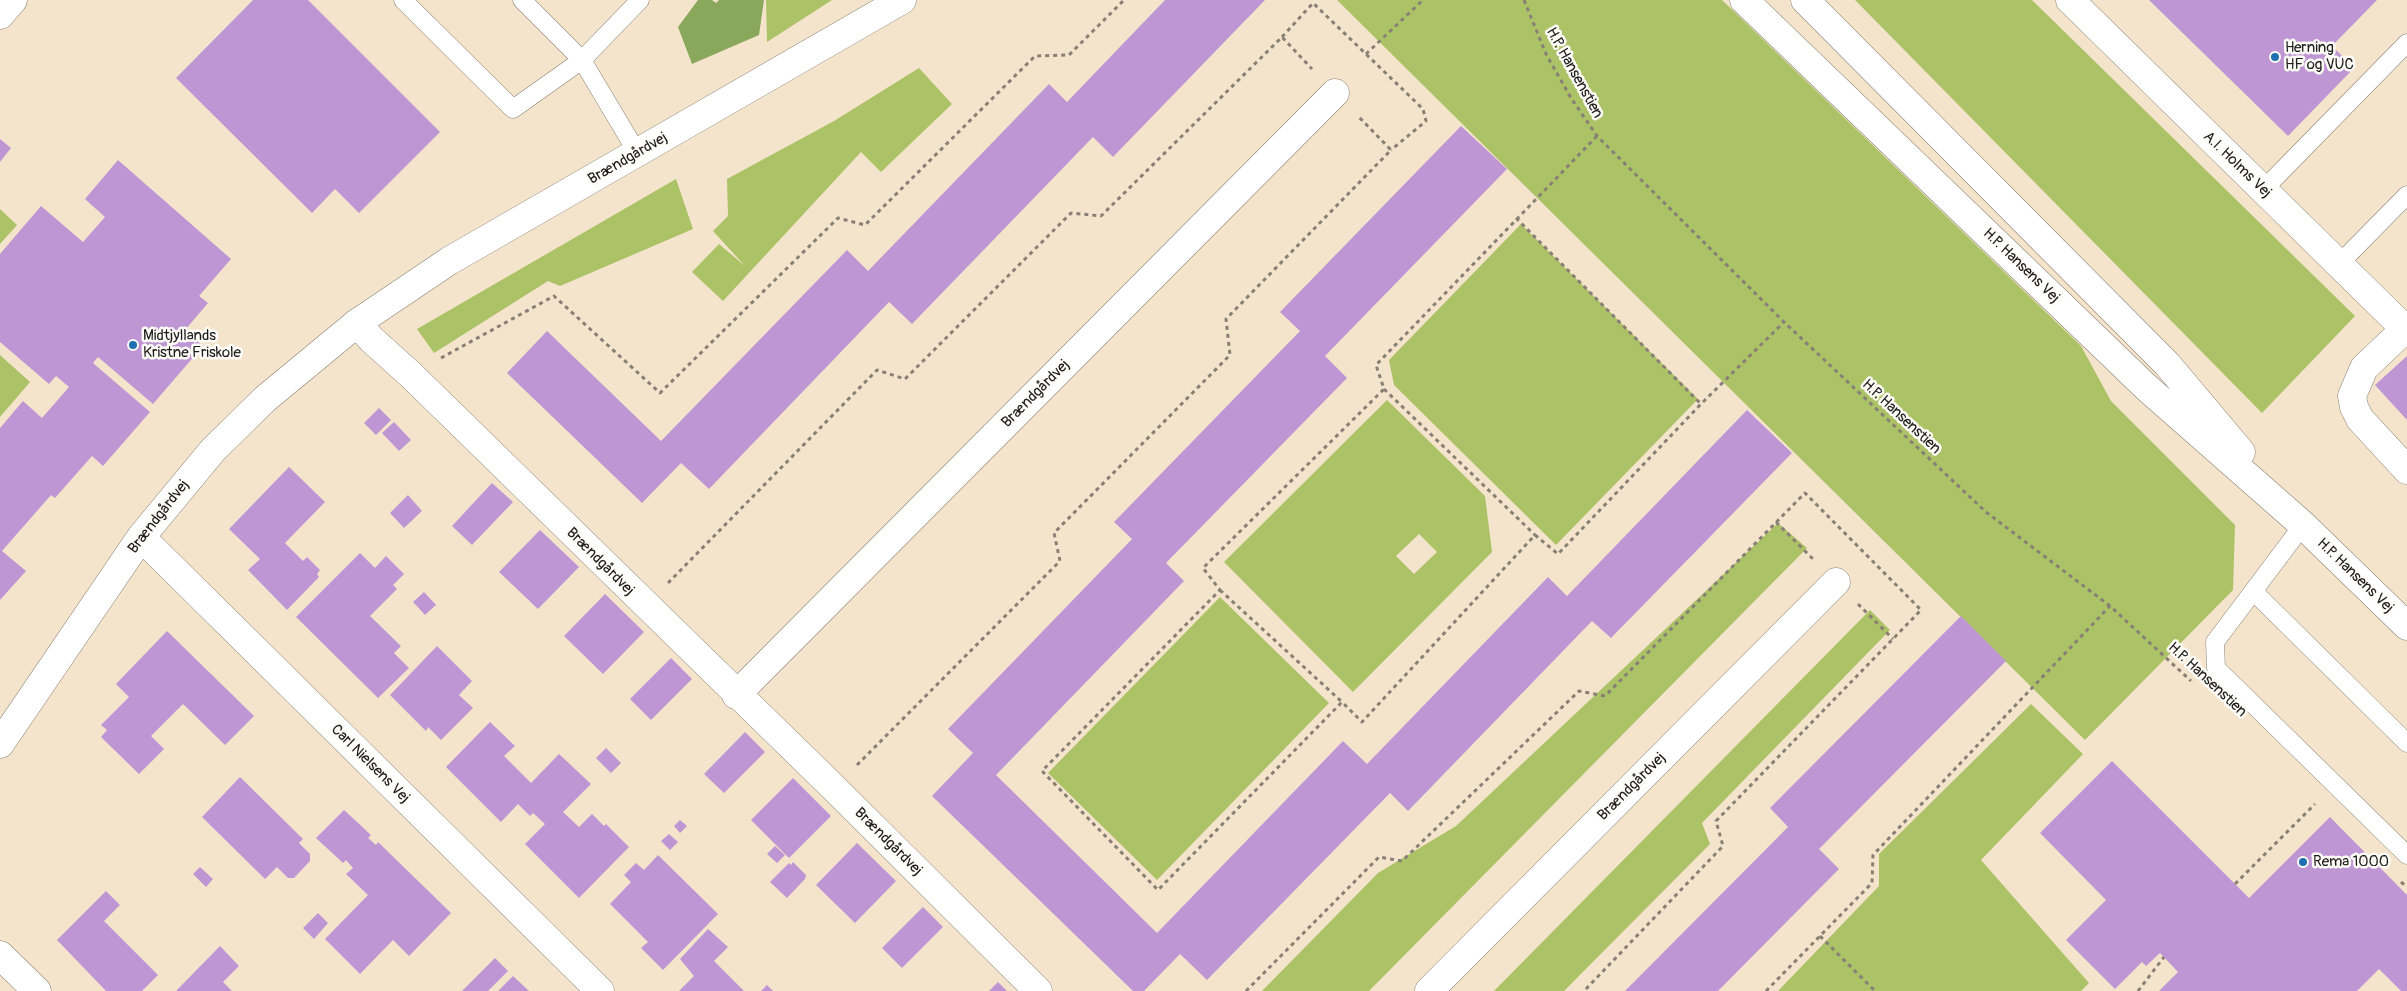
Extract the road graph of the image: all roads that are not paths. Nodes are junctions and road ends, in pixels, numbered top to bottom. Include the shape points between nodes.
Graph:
1 (13, 0) edge
2 (403, 0) edge
3 (522, 0) edge
4 (640, 0) edge
5 (902, 0) edge
6 (1744, 0) edge
7 (1805, 0) edge
8 (2070, 0) edge
9 (0, 15) edge
10 (2407, 43) edge
11 (582, 60) junction
12 (1335, 93) dead end
13 (638, 154) junction
14 (2263, 190) junction
15 (2407, 195) edge
16 (2339, 264) junction
17 (357, 324) junction
18 (2406, 328) edge
19 (2407, 470) edge
20 (2304, 525) junction
21 (141, 537) junction
22 (1836, 582) dead end
23 (2254, 592) junction
24 (2407, 626) edge
25 (736, 695) junction
26 (2407, 743) edge
27 (0, 744) edge
28 (2407, 855) edge
29 (0, 955) edge
30 (37, 991) edge
31 (600, 991) edge
32 (1038, 991) edge
33 (1429, 991) edge

1 - 9 street
2 - 11 lane via 513,109
3 - 11 lane
4 - 11 lane
5 - 13 street, Brændgårdvej
6 - 20 street, H.P. Hansens Vej via 2146,387
7 - 20 street, H.P. Hansens Vej via 2167,364
8 - 14 street, A.I. Holms Vej
10 - 14 lane
11 - 13 lane
12 - 25 street, Brændgårdvej
13 - 17 street, Brændgårdvej via 449,261
14 - 16 street, A.I. Holms Vej
15 - 16 lane
16 - 18 street, A.I. Holms Vej
17 - 21 street, Brændgårdvej via 265,399 213,450
17 - 25 street, Brændgårdvej
18 - 19 street, A.I. Holms Vej via 2364,368 2352,396 2360,419
20 - 23 lane
20 - 24 street, H.P. Hansens Vej
21 - 27 street, Brændgårdvej
21 - 31 street, Carl Nielsens Vej
22 - 33 street, Brændgårdvej
23 - 26 lane
23 - 28 lane via 2215,642 2216,668
25 - 32 street, Brændgårdvej
29 - 30 street

